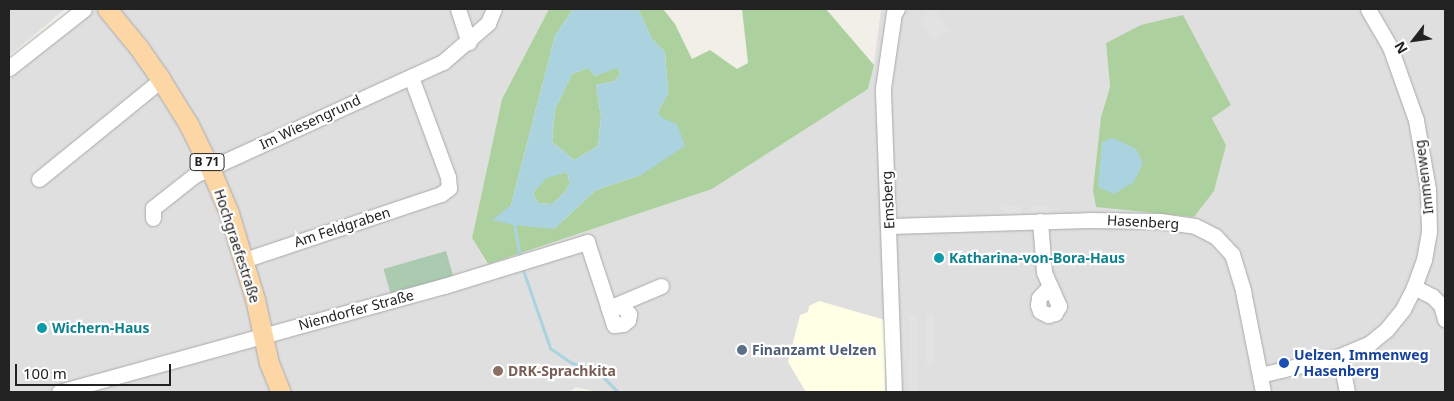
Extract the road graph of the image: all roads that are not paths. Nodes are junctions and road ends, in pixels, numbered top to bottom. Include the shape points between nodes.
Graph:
1 (84, 9) edge
2 (107, 9) edge
3 (458, 9) edge
4 (494, 9) edge
5 (897, 9) edge
6 (1368, 9) edge
7 (469, 42) junction
8 (9, 68) edge
9 (411, 77) junction
10 (161, 80) junction
11 (210, 168) junction
12 (39, 179) dead end
13 (154, 218) dead end
14 (1040, 220) junction
15 (890, 226) junction
16 (244, 260) junction
17 (661, 286) dead end
18 (1050, 286) dead end
19 (1414, 287) junction
20 (1445, 320) edge
21 (264, 335) junction
22 (1340, 356) junction
23 (1260, 375) junction
24 (59, 392) edge
25 (282, 392) edge
26 (894, 392) edge
27 (1263, 392) edge
28 (1347, 392) edge

1 - 8 street
2 - 10 main road, Hochgraefestraße / B 71
3 - 7 street
4 - 7 street, Im Wiesengrund via 488,23
5 - 15 street, Emsberg via 883,75
6 - 19 street, Immenweg via 1399,67 1416,120 1423,156 1429,232 1424,260
7 - 9 street, Im Wiesengrund via 443,62
9 - 11 street, Im Wiesengrund
9 - 16 street, Am Feldgraben via 448,177 449,188 442,194
10 - 11 main road, Hochgraefestraße / B 71 via 189,125
10 - 12 street
11 - 13 street, Im Wiesengrund via 195,175 153,208
11 - 16 main road, Hochgraefestraße / B 71
14 - 15 street, Hasenberg
14 - 18 street via 1044,272
14 - 23 street, Hasenberg via 1166,221 1195,226 1215,236 1232,254 1238,270
15 - 26 street, Emsberg
16 - 21 main road, Hochgraefestraße / B 71
17 - 21 street, Niendorfer Straße via 612,305 587,242
19 - 20 street via 1432,296 1441,306
19 - 22 street, Immenweg via 1403,309 1387,329 1370,343
21 - 24 street, Niendorfer Straße
21 - 25 main road, B 71 via 270,363
22 - 23 street, Immenweg
22 - 28 street
23 - 27 street, Hasenberg

